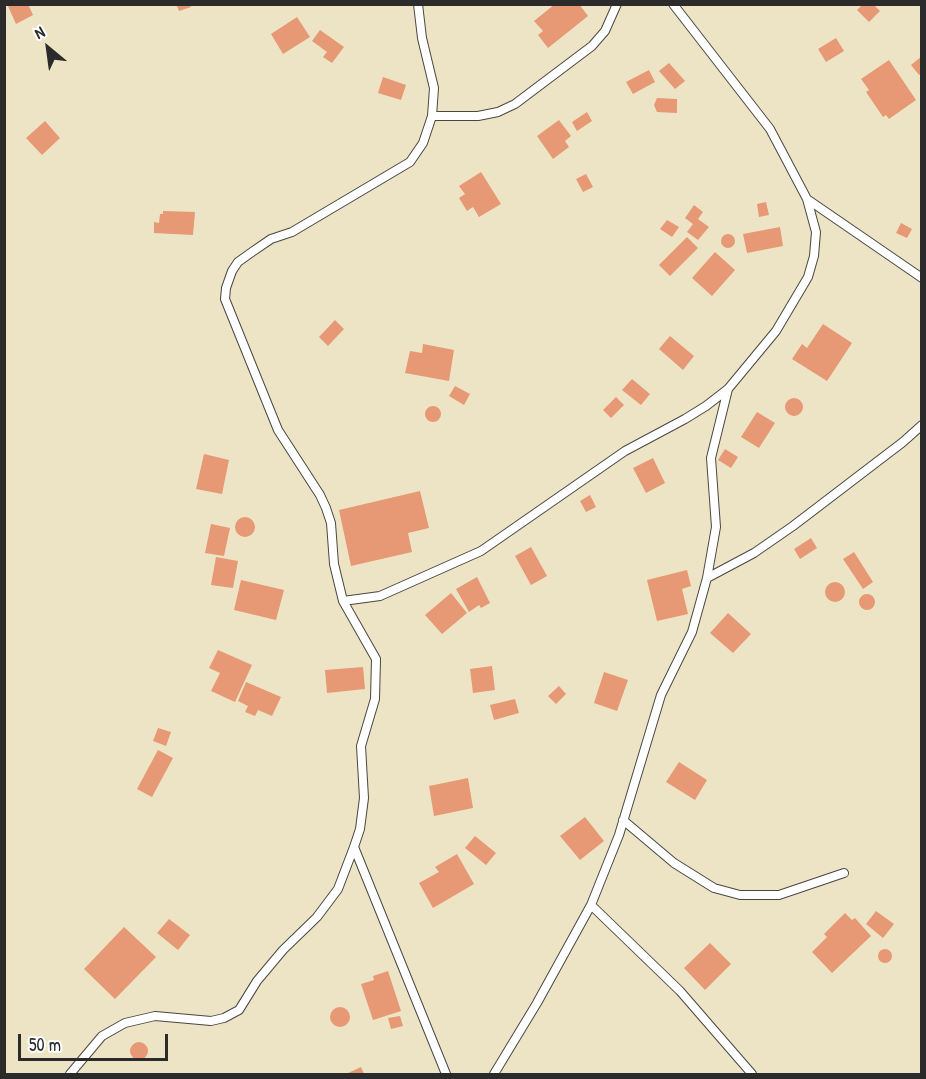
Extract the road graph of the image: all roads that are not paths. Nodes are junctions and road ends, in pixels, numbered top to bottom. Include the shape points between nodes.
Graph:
1 (418, 4) edge
2 (617, 4) edge
3 (673, 4) edge
4 (432, 116) junction
5 (807, 199) junction
6 (921, 278) edge
7 (728, 389) junction
8 (921, 425) edge
9 (707, 578) junction
10 (343, 601) junction
11 (623, 820) junction
12 (354, 848) junction
13 (844, 873) dead end
14 (591, 905) junction
15 (70, 1074) edge
16 (446, 1074) edge
17 (494, 1074) edge
18 (752, 1074) edge

1 - 4 lane via 434,88
2 - 4 lane via 605,31 592,46 515,104 478,116
3 - 5 lane via 770,129
4 - 10 lane via 423,143 410,162 252,252 238,262 226,288 225,299 278,430 326,508
5 - 6 lane
5 - 7 lane via 816,232 808,277 776,331
7 - 9 lane via 711,458 716,527
7 - 10 lane via 685,419 625,451 481,551 380,596
8 - 9 lane via 793,526
9 - 11 lane via 692,632 661,695
10 - 12 lane via 376,659 375,699 361,746 364,798
11 - 13 lane via 674,863 714,888 740,895 779,895
11 - 14 lane
12 - 15 lane via 338,889 257,981 239,1010 212,1021 155,1016 125,1023 102,1036
12 - 16 lane
14 - 17 lane
14 - 18 lane via 680,991

